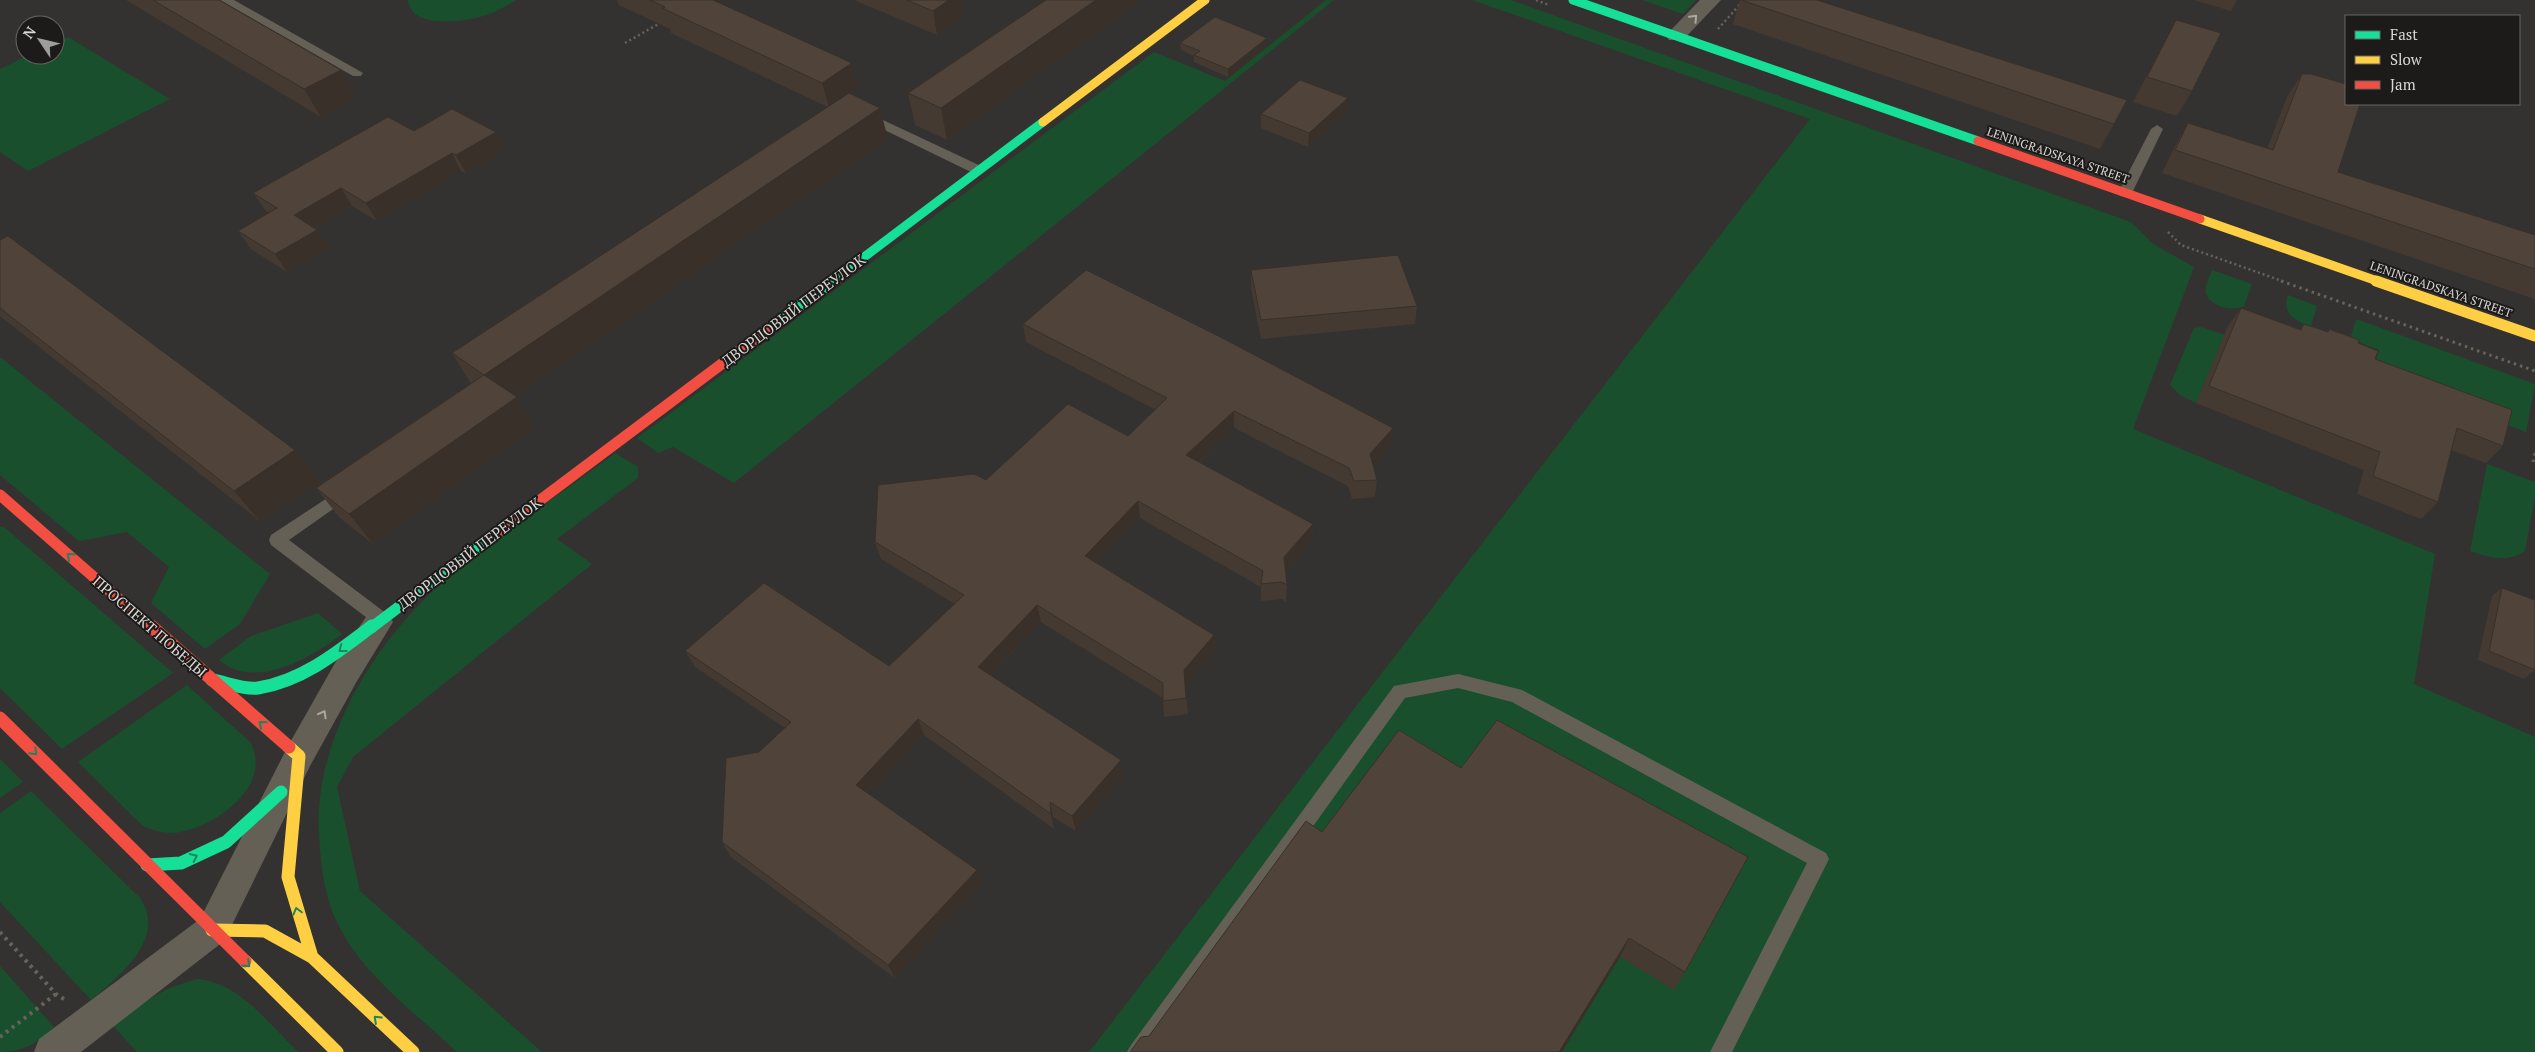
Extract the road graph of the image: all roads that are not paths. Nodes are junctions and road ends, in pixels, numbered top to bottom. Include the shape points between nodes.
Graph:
1 (226, 0) edge
2 (1205, 0) edge
3 (1573, 0) edge
4 (1711, 0) edge
5 (1676, 36) junction
6 (357, 73) dead end
7 (857, 112) edge
8 (2158, 129) dead end
9 (978, 170) junction
10 (2125, 193) junction
11 (2535, 336) edge
12 (359, 483) edge
13 (0, 495) edge
14 (380, 619) junction
15 (212, 680) junction
16 (0, 718) edge
17 (299, 756) junction
18 (281, 792) junction
19 (147, 865) junction
20 (212, 930) junction
21 (312, 957) junction
22 (52, 1052) edge
23 (336, 1052) edge
24 (412, 1052) edge
25 (1138, 1052) edge
26 (1721, 1052) edge

1 - 6 lane
2 - 9 main road, ДВОРЦОВЫЙ ПЕРЕУЛОК
3 - 5 main road, LENINGRADSKAYA STREET
5 -> 4 street
5 - 10 main road, LENINGRADSKAYA STREET
7 - 9 lane
8 - 10 lane
9 - 14 main road, ДВОРЦОВЫЙ ПЕРЕУЛОК
10 - 11 main road, LENINGRADSKAYA STREET
12 - 14 lane via 277,540
15 -> 13 main road, ПРОСПЕКТ ПОБЕДЫ
14 -> 15 main road, ДВОРЦОВЫЙ ПЕРЕУЛОК via 333,656 295,677 256,688
17 -> 14 street, ДВОРЦОВЫЙ ПЕРЕУЛОК
17 -> 15 main road, ПРОСПЕКТ ПОБЕДЫ
16 -> 19 main road
17 - 18 street
21 -> 17 main road via 288,877
19 -> 18 main road via 181,863 226,842
18 - 20 street
19 - 20 main road
20 - 21 main road via 265,931
20 - 22 street
20 -> 23 main road
24 -> 21 main road
25 - 26 lane via 1400,691 1458,681 1516,695 1819,859

